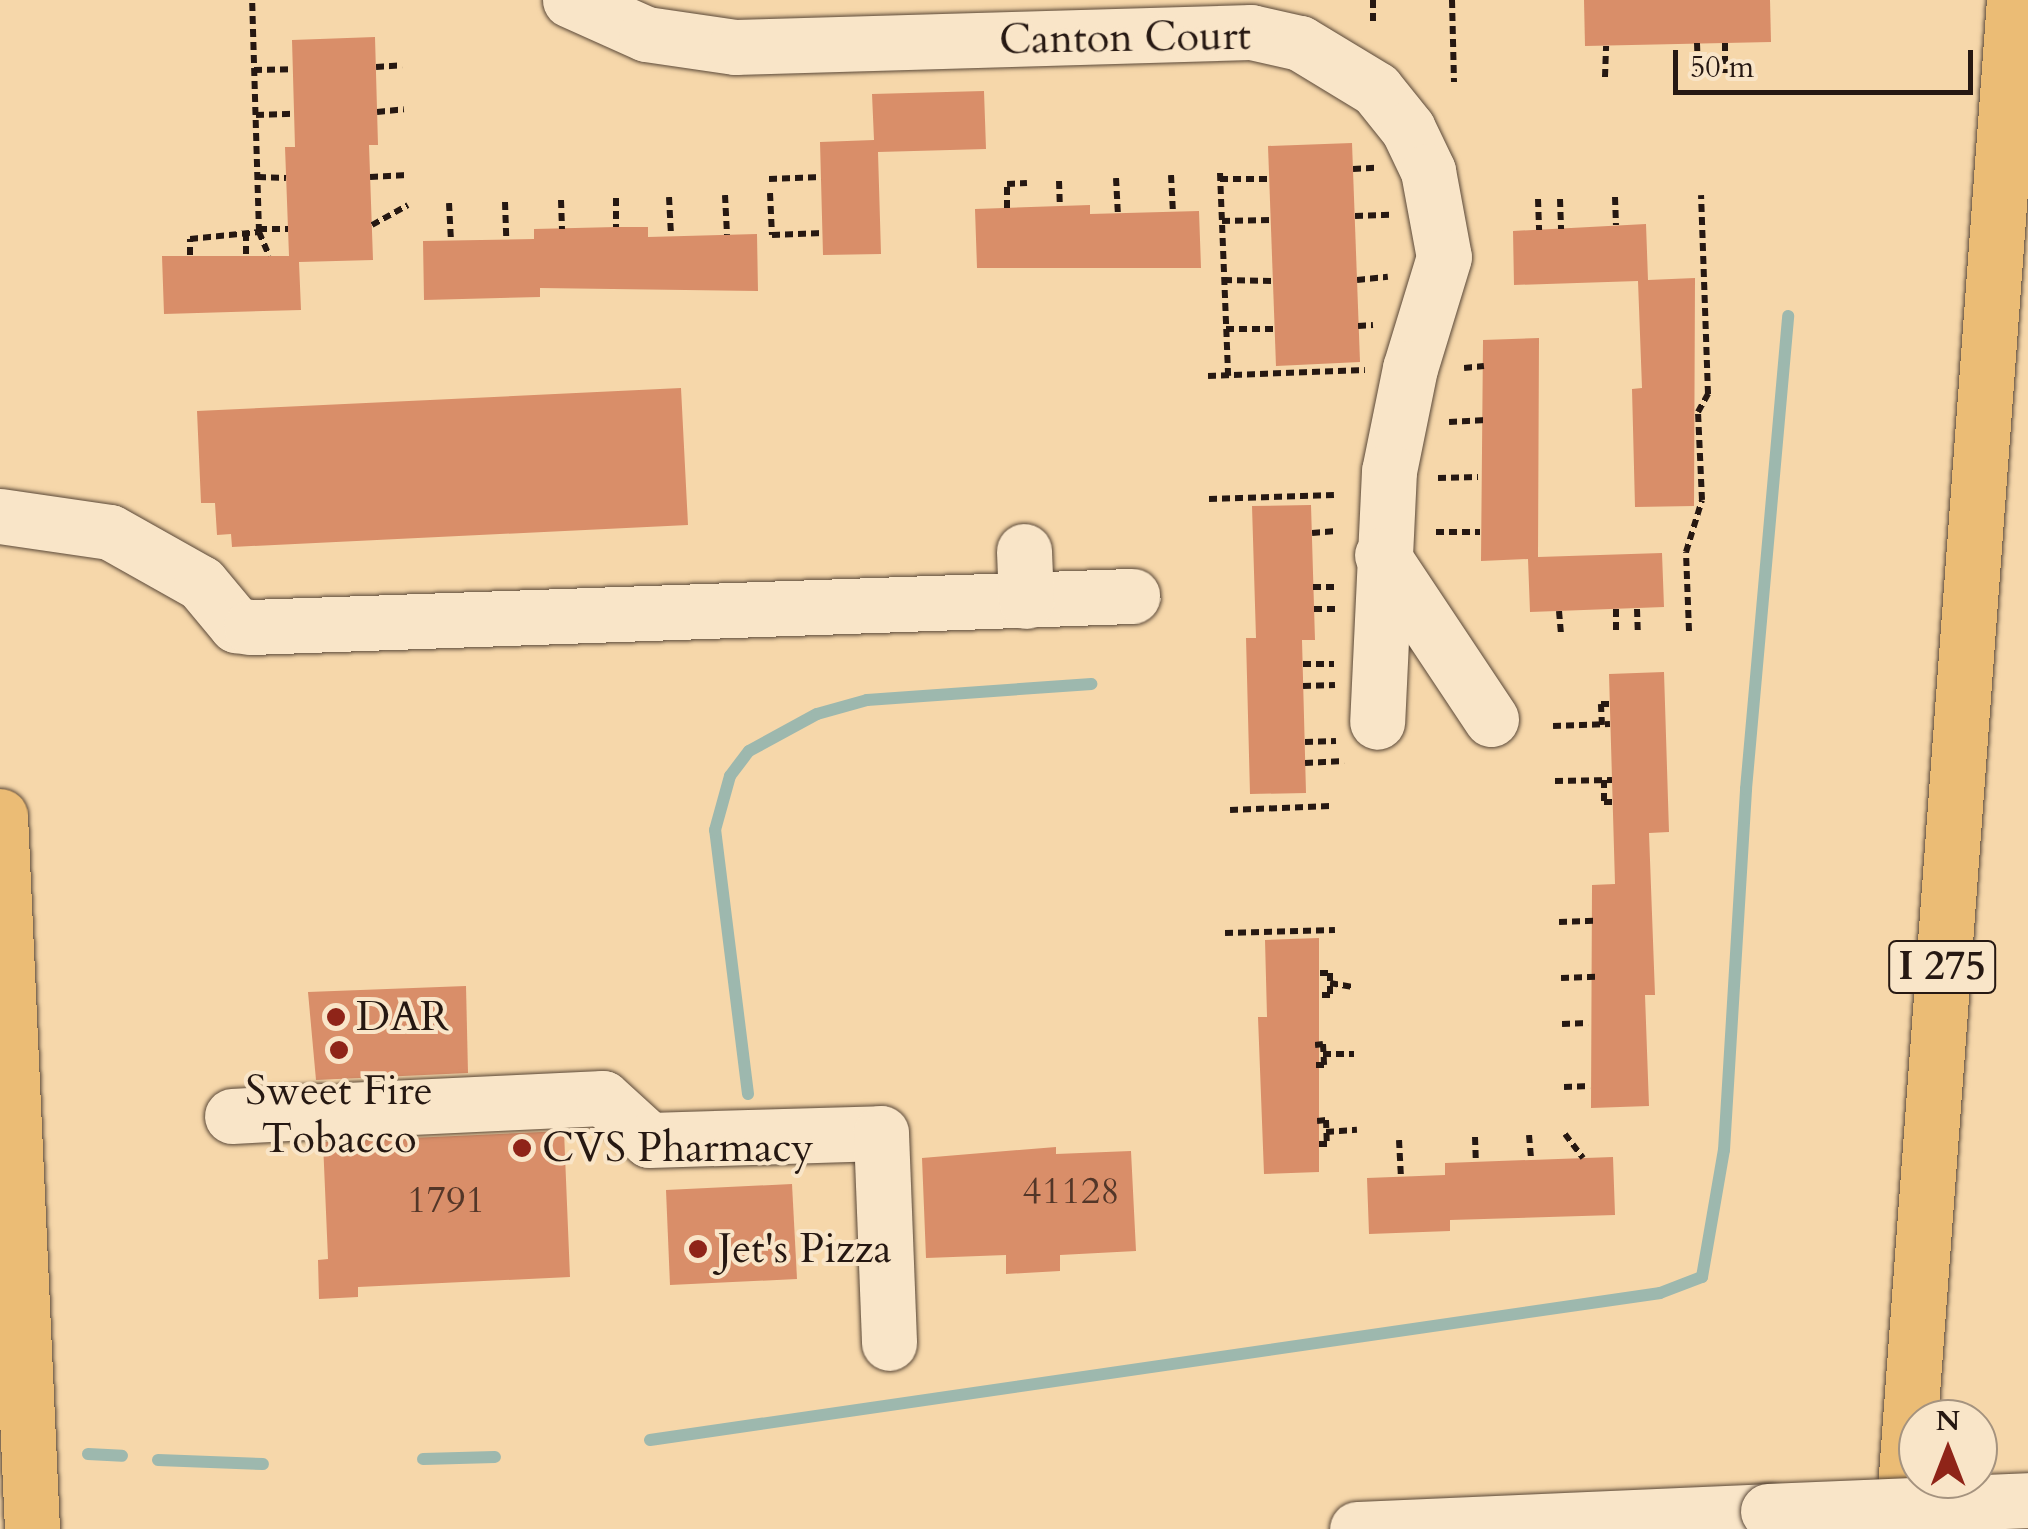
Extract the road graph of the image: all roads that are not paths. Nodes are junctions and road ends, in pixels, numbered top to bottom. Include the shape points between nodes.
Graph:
1 (570, 0) edge
2 (2014, 0) edge
3 (1176, 17) edge
4 (735, 23) edge
5 (0, 516) edge
6 (1359, 543) junction
7 (1132, 596) dead end
8 (1491, 719) dead end
9 (1351, 727) road end
10 (0, 816) edge
11 (232, 1116) dead end
12 (890, 1343) dead end
13 (2028, 1500) edge
14 (32, 1529) edge
15 (1357, 1529) edge
16 (1902, 1529) edge

1 - 4 street, Canton Court via 646,34
2 - 16 main road, I 275
3 - 4 street, Canton Court
3 - 6 street, Canton Court via 1300,42 1344,64 1376,89 1408,129 1428,172 1444,257
5 - 7 street via 110,532 201,584 236,626 1025,576
6 - 8 street
6 - 9 street, Canton Court
10 - 14 main road
11 - 12 street via 603,1098 650,1140 880,1133
13 - 15 street, bridge

